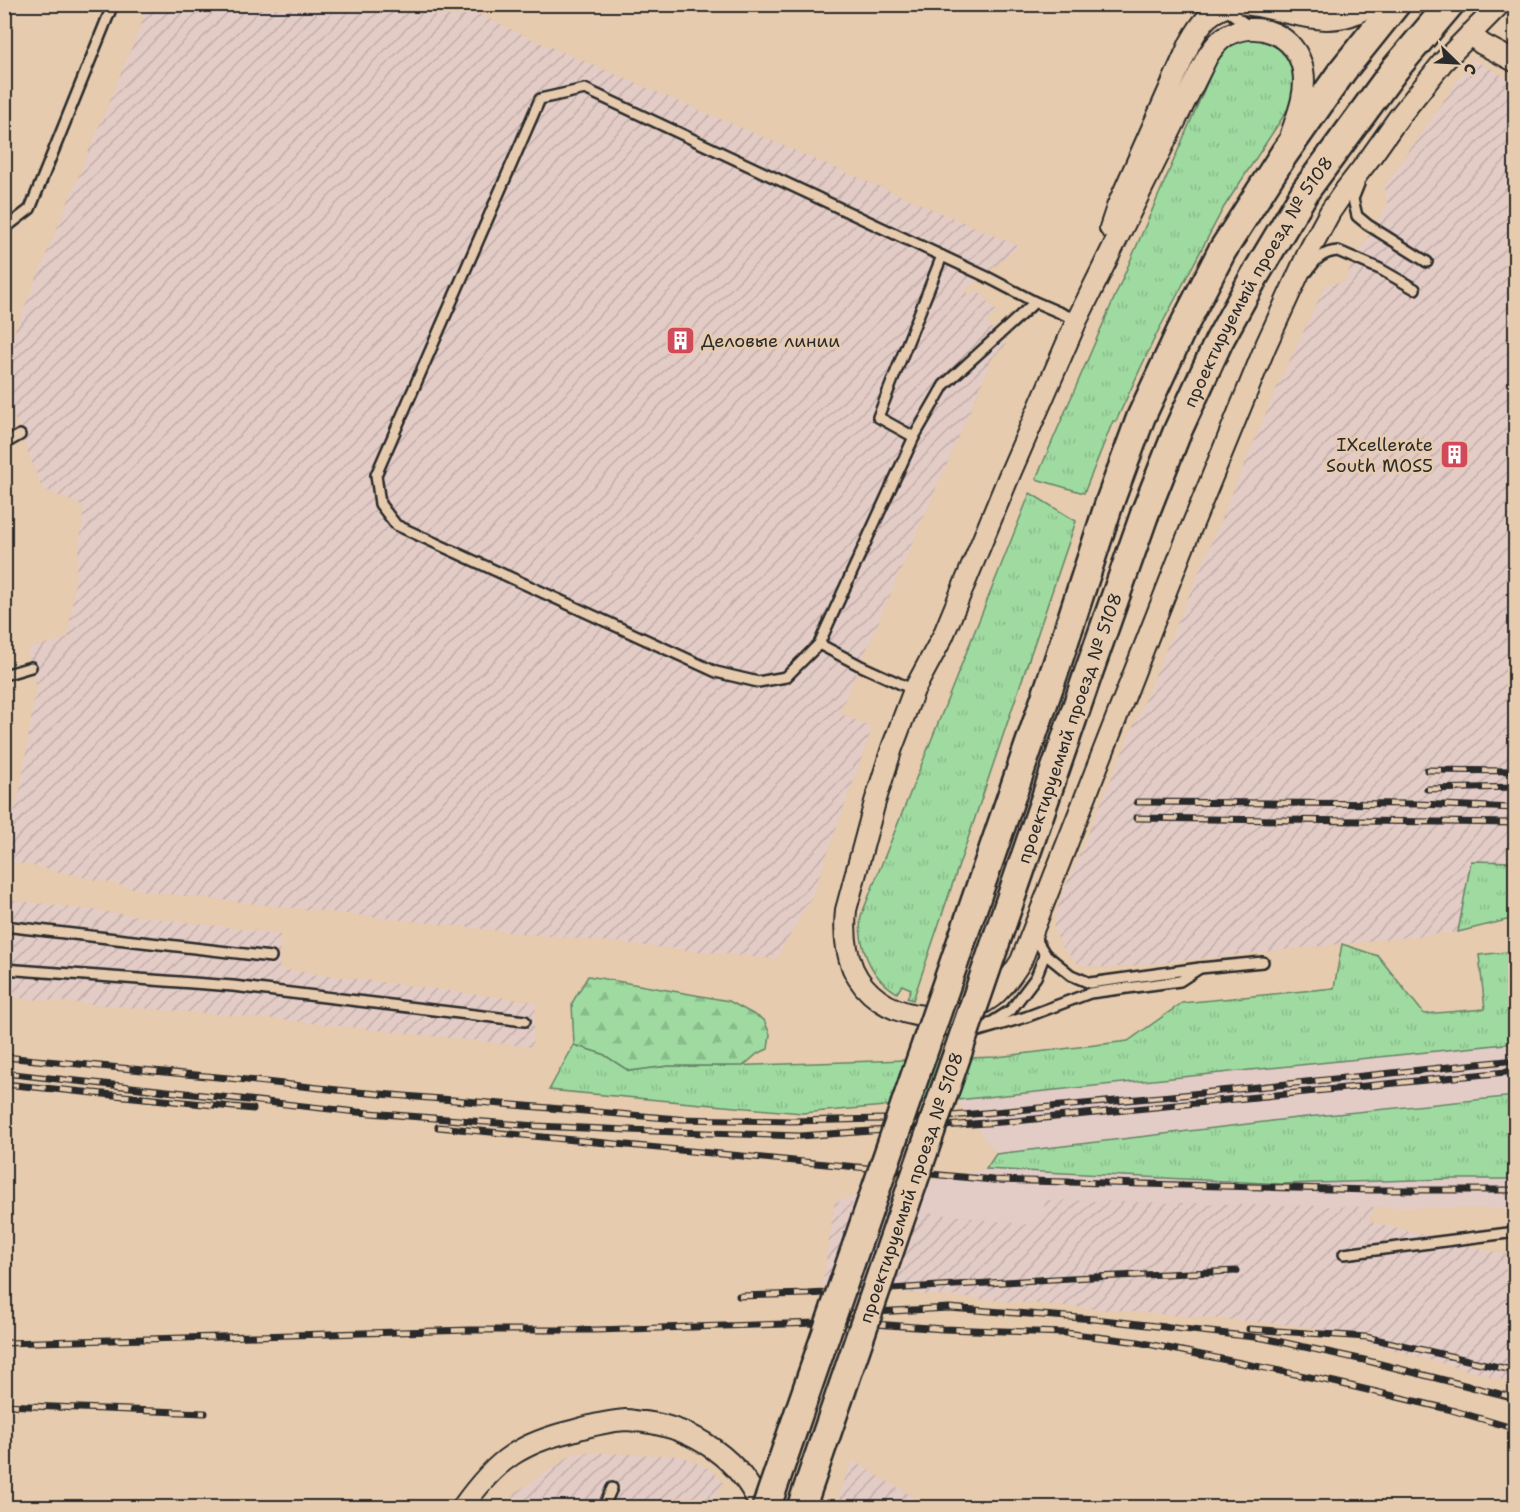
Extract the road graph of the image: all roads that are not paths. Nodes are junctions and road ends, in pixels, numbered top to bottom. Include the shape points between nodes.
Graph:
1 (113, 4) edge
2 (1245, 4) edge
3 (1371, 4) edge
4 (1396, 4) edge
5 (1450, 4) edge
6 (1466, 4) edge
7 (1500, 4) edge
8 (1226, 5) edge
9 (1252, 29) junction
10 (1470, 34) junction
11 (1515, 63) edge
12 (1395, 69) junction
13 (1284, 154) junction
14 (1370, 158) junction
15 (4, 229) edge
16 (942, 256) junction
17 (1428, 262) dead end
18 (1415, 289) dead end
19 (1289, 297) junction
20 (1035, 302) junction
21 (1077, 320) junction
22 (20, 435) dead end
23 (914, 437) junction
24 (4, 444) edge
25 (819, 644) junction
26 (31, 668) dead end
27 (4, 675) edge
28 (914, 690) junction
29 (4, 926) edge
30 (1033, 929) junction
31 (1045, 954) junction
32 (271, 957) dead end
33 (1263, 962) dead end
34 (1200, 968) junction
35 (4, 969) edge
36 (905, 1013) junction
37 (525, 1021) dead end
38 (979, 1031) junction
39 (1515, 1232) edge
40 (1344, 1254) dead end
41 (612, 1488) dead end
42 (462, 1508) edge
43 (603, 1508) edge
44 (763, 1508) edge
45 (801, 1508) edge

1 - 15 lane via 30,209
2 - 3 street via 1334,20 1362,12
4 - 13 main road, проектируемый проезд № 5108
5 - 12 main road, проектируемый проезд № 5108
6 - 12 street
7 - 10 street
8 - 9 lane
8 - 21 street via 1198,26 1117,207
9 - 13 street via 1281,36 1293,45 1303,69 1301,105
9 - 21 street via 1224,37 1207,57
10 - 11 street
10 - 14 street via 1443,62
12 - 45 main road, проектируемый проезд № 5108, bridge via 1306,190 1219,341 1178,430 1080,696
13 - 44 main road, проектируемый проезд № 5108, bridge via 1222,251 1141,417
14 - 17 lane via 1353,199 1357,216
14 - 19 street via 1330,212
16 - 20 lane
16 - 23 lane via 878,417
16 - 25 lane via 585,89 540,99 376,475 380,504 396,525 716,672 758,682 786,677
18 - 19 lane via 1380,269 1330,251 1320,256
19 - 30 street via 1185,543
20 - 21 lane
20 - 23 lane via 944,385
21 - 28 street via 943,636
22 - 24 lane
23 - 25 lane
25 - 28 lane
26 - 27 lane
28 - 36 street via 875,802 844,926 854,971 875,997
29 - 32 lane
30 - 31 lane
30 - 36 street via 1011,976 979,1005 950,1016
31 - 34 lane via 1071,975 1090,983
31 - 38 lane via 1036,977 1011,1010
33 - 34 lane
34 - 38 lane via 1180,981 1090,993
35 - 37 lane via 233,986
36 - 38 lane via 938,1029
39 - 40 lane
41 - 43 lane
42 - 44 street via 496,1467 524,1448 565,1433 627,1420 681,1430 715,1449 729,1461

